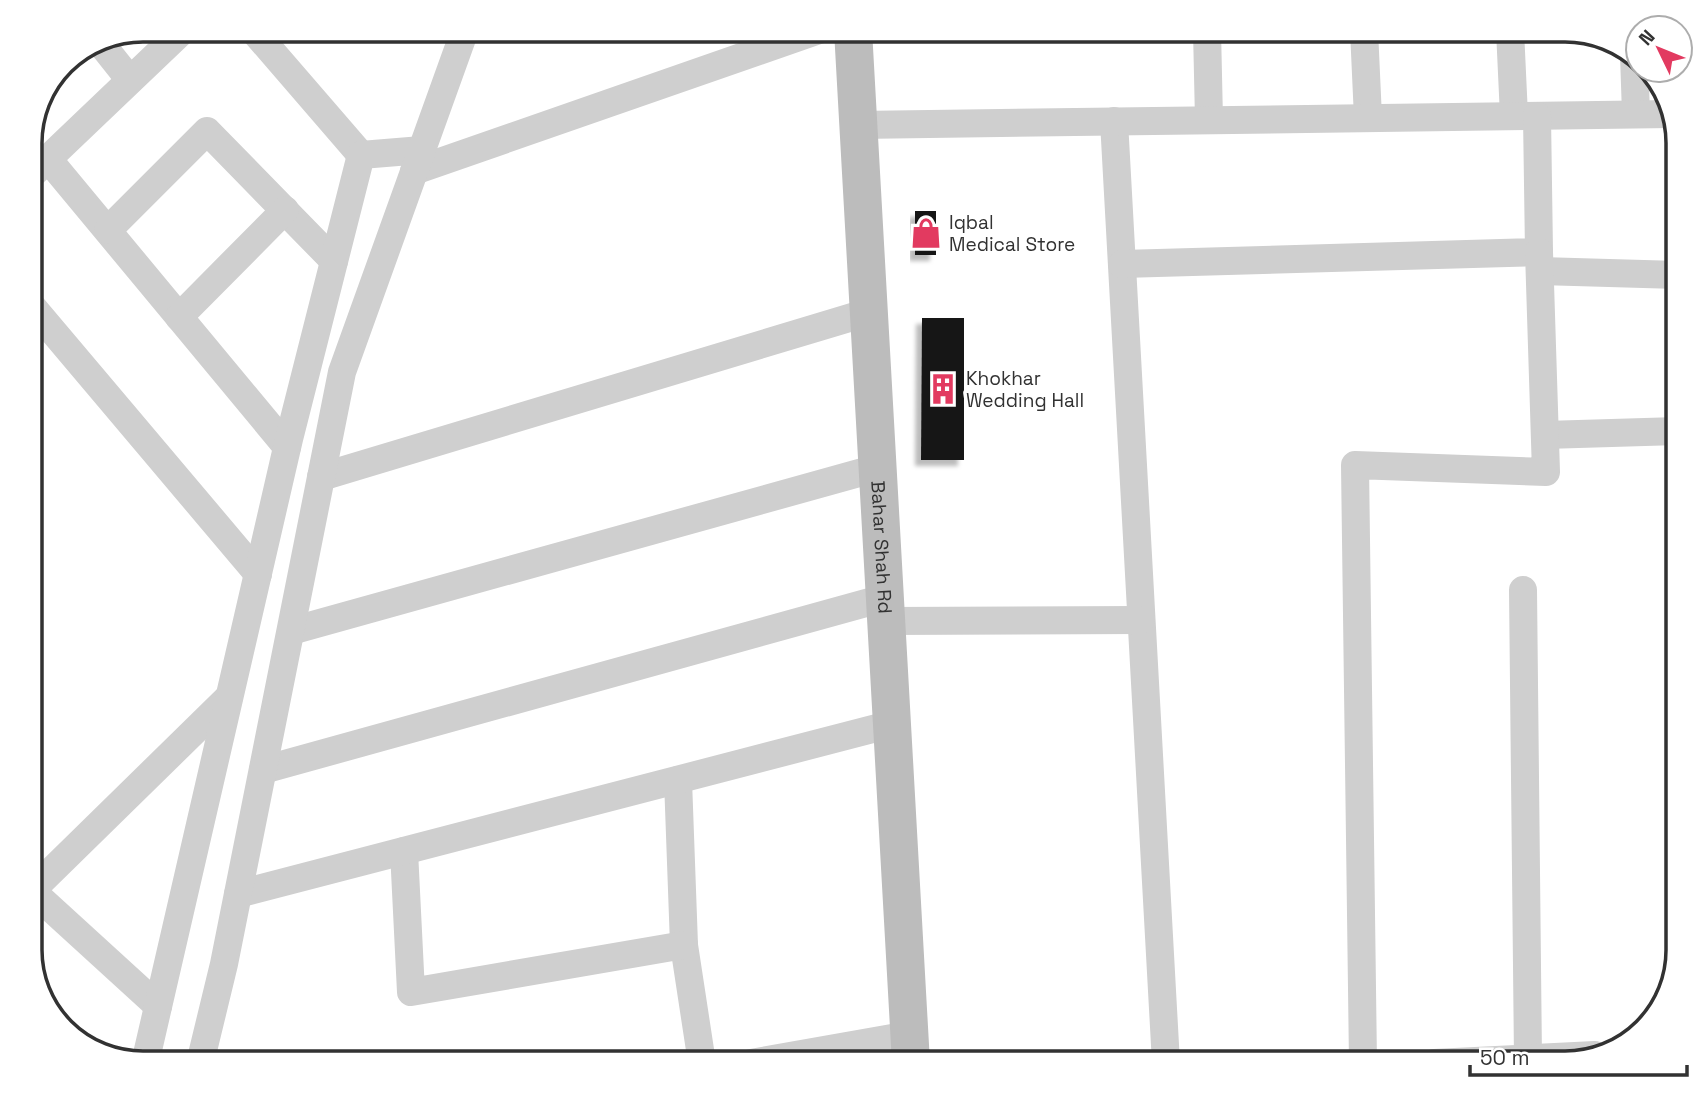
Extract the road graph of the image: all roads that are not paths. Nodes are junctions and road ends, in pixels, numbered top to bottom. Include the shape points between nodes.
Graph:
1 (170, 42) edge
2 (263, 42) edge
3 (461, 42) edge
4 (782, 42) edge
5 (854, 42) edge
6 (1207, 42) edge
7 (1365, 42) edge
8 (1512, 42) edge
9 (106, 49) edge
10 (130, 80) junction
11 (1635, 84) edge
12 (1636, 114) junction
13 (1662, 114) edge
14 (1526, 116) junction
15 (1368, 118) junction
16 (1209, 120) junction
17 (1114, 121) junction
18 (858, 125) junction
19 (361, 155) junction
20 (418, 160) junction
21 (42, 164) edge
22 (42, 170) edge
23 (285, 210) junction
24 (107, 230) junction
25 (334, 261) junction
26 (1539, 261) junction
27 (1122, 264) junction
28 (1666, 274) edge
29 (869, 313) junction
30 (179, 317) junction
31 (42, 318) edge
32 (1666, 431) edge
33 (1545, 435) junction
34 (287, 447) junction
35 (877, 468) junction
36 (321, 477) junction
37 (258, 575) junction
38 (1523, 590) dead end
39 (885, 610) junction
40 (1141, 620) junction
41 (291, 631) junction
42 (229, 697) junction
43 (892, 724) junction
44 (263, 770) junction
45 (678, 780) junction
46 (404, 851) junction
47 (42, 881) edge
48 (238, 894) junction
49 (42, 902) edge
50 (684, 945) junction
51 (158, 1006) junction
52 (910, 1049) edge
53 (148, 1051) edge
54 (203, 1051) edge
55 (700, 1051) edge
56 (887, 1051) edge
57 (1165, 1051) edge
58 (1363, 1051) edge
59 (1528, 1051) edge

1 - 10 street
2 - 19 street
3 - 20 street
4 - 20 street
5 - 18 main road, Bahar Shah Rd
6 - 16 street
7 - 15 street
8 - 14 street
9 - 10 street
10 - 21 street
11 - 12 street
12 - 13 street
12 - 14 street
14 - 15 street
14 - 26 street
15 - 16 street
16 - 17 street
17 - 18 street
17 - 27 street
18 - 29 main road, Bahar Shah Rd
19 - 20 street
19 - 25 street
20 - 36 street via 342,372
22 - 24 street
23 - 24 street via 207,131
23 - 25 street
23 - 30 street
24 - 30 street
25 - 34 street
26 - 27 street
26 - 28 street
26 - 33 street
27 - 40 street
29 - 35 main road, Bahar Shah Rd
29 - 36 street
30 - 34 street
31 - 37 street
32 - 33 street
33 - 58 street via 1546,472 1355,465
34 - 37 street
35 - 39 main road, Bahar Shah Rd
35 - 41 street
36 - 41 street
37 - 42 street
38 - 59 street
39 - 40 street
39 - 43 main road, Bahar Shah Rd
39 - 44 street
40 - 57 street
41 - 44 street
42 - 47 street
42 - 51 street
43 - 45 street
43 - 52 main road, Bahar Shah Rd
44 - 48 street
45 - 46 street
45 - 50 street
46 - 48 street
46 - 50 street via 411,992
48 - 54 street
49 - 51 street
50 - 55 street
51 - 53 street
52 - 56 street

